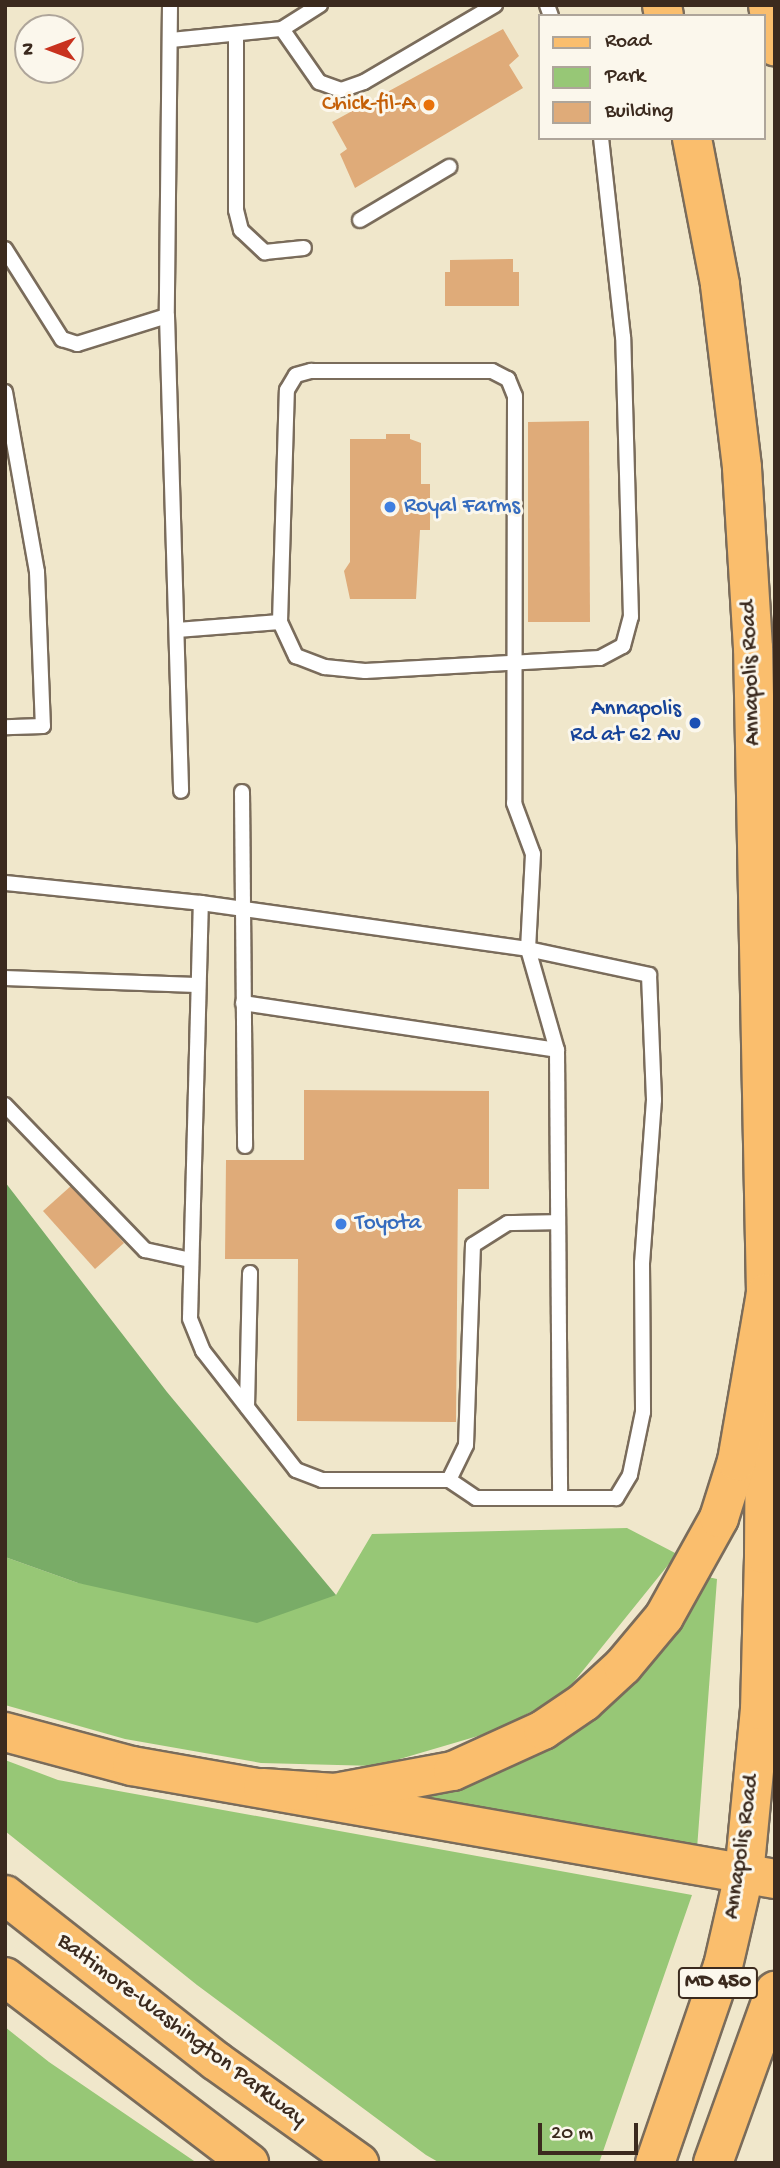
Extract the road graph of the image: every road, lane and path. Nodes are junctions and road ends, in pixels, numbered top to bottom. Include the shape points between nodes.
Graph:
1 (170, 5) edge
2 (320, 5) edge
3 (495, 5) edge
4 (282, 29) junction
5 (236, 37) junction
6 (171, 40) junction
7 (601, 140) edge
8 (692, 140) edge
9 (449, 167) dead end
10 (360, 220) dead end
11 (304, 248) dead end
12 (5, 249) edge
13 (167, 316) junction
14 (5, 392) edge
15 (280, 622) junction
16 (177, 630) junction
17 (515, 665) junction
18 (5, 727) edge
19 (181, 791) dead end
20 (242, 792) dead end
21 (766, 879) edge
22 (5, 883) edge
23 (201, 902) junction
24 (244, 906) junction
25 (528, 949) junction
26 (5, 978) edge
27 (196, 985) junction
28 (243, 1003) junction
29 (557, 1050) junction
30 (5, 1105) edge
31 (245, 1146) dead end
32 (558, 1222) junction
33 (190, 1260) junction
34 (250, 1273) dead end
35 (766, 1293) junction
36 (247, 1407) junction
37 (449, 1480) junction
38 (560, 1497) junction
39 (5, 1732) edge
40 (263, 1788) junction
41 (760, 1877) edge
42 (5, 1895) edge
43 (5, 1978) edge
44 (775, 1991) edge
45 (249, 2163) edge
46 (359, 2163) edge
47 (655, 2163) edge
48 (712, 2163) edge

1 - 6 lane
2 - 4 lane
3 - 4 lane via 364,82 341,90 318,82
4 - 5 lane
5 - 6 lane
5 - 11 lane via 236,210 241,230 265,252
6 - 13 lane
7 - 17 lane via 623,337 631,617 623,646 600,658
8 - 21 main road, Annapolis Road / MD 450 via 720,284 742,467
9 - 10 lane
12 - 13 lane via 62,339 77,344
13 - 16 lane
14 - 18 lane via 37,572 43,726
15 - 16 lane
15 - 17 lane via 296,656 325,667 365,671
15 - 17 lane via 287,390 296,375 311,371 492,371 508,379 515,396
16 - 19 lane
17 - 25 lane via 514,803 533,854
20 - 24 lane
21 - 35 main road, Annapolis Road / MD 450
22 - 23 lane
23 - 24 lane
23 - 27 lane
24 - 25 lane
24 - 28 lane
25 - 29 lane
25 - 38 lane via 649,975 654,1100 642,1263 643,1412 630,1475 616,1498
26 - 27 lane
27 - 33 lane
28 - 29 lane
28 - 31 lane
29 - 32 lane
30 - 33 lane via 145,1250
32 - 37 lane via 508,1223 473,1245 466,1445
32 - 38 lane
33 - 36 lane via 190,1318 203,1351
34 - 36 lane
35 - 40 main road via 737,1461 719,1518 664,1617 623,1666 584,1702 542,1730 453,1771 335,1793
35 - 41 main road, Annapolis Road / MD 450
36 - 37 lane via 296,1469 322,1480
37 - 38 lane via 476,1498
39 - 40 main road via 132,1766
40 - 41 main road
41 - 47 main road, Annapolis Road / MD 450 via 723,1966
42 - 46 main road, Baltimore-Washington Parkway via 216,2061
43 - 45 main road
44 - 48 main road, MD 450

